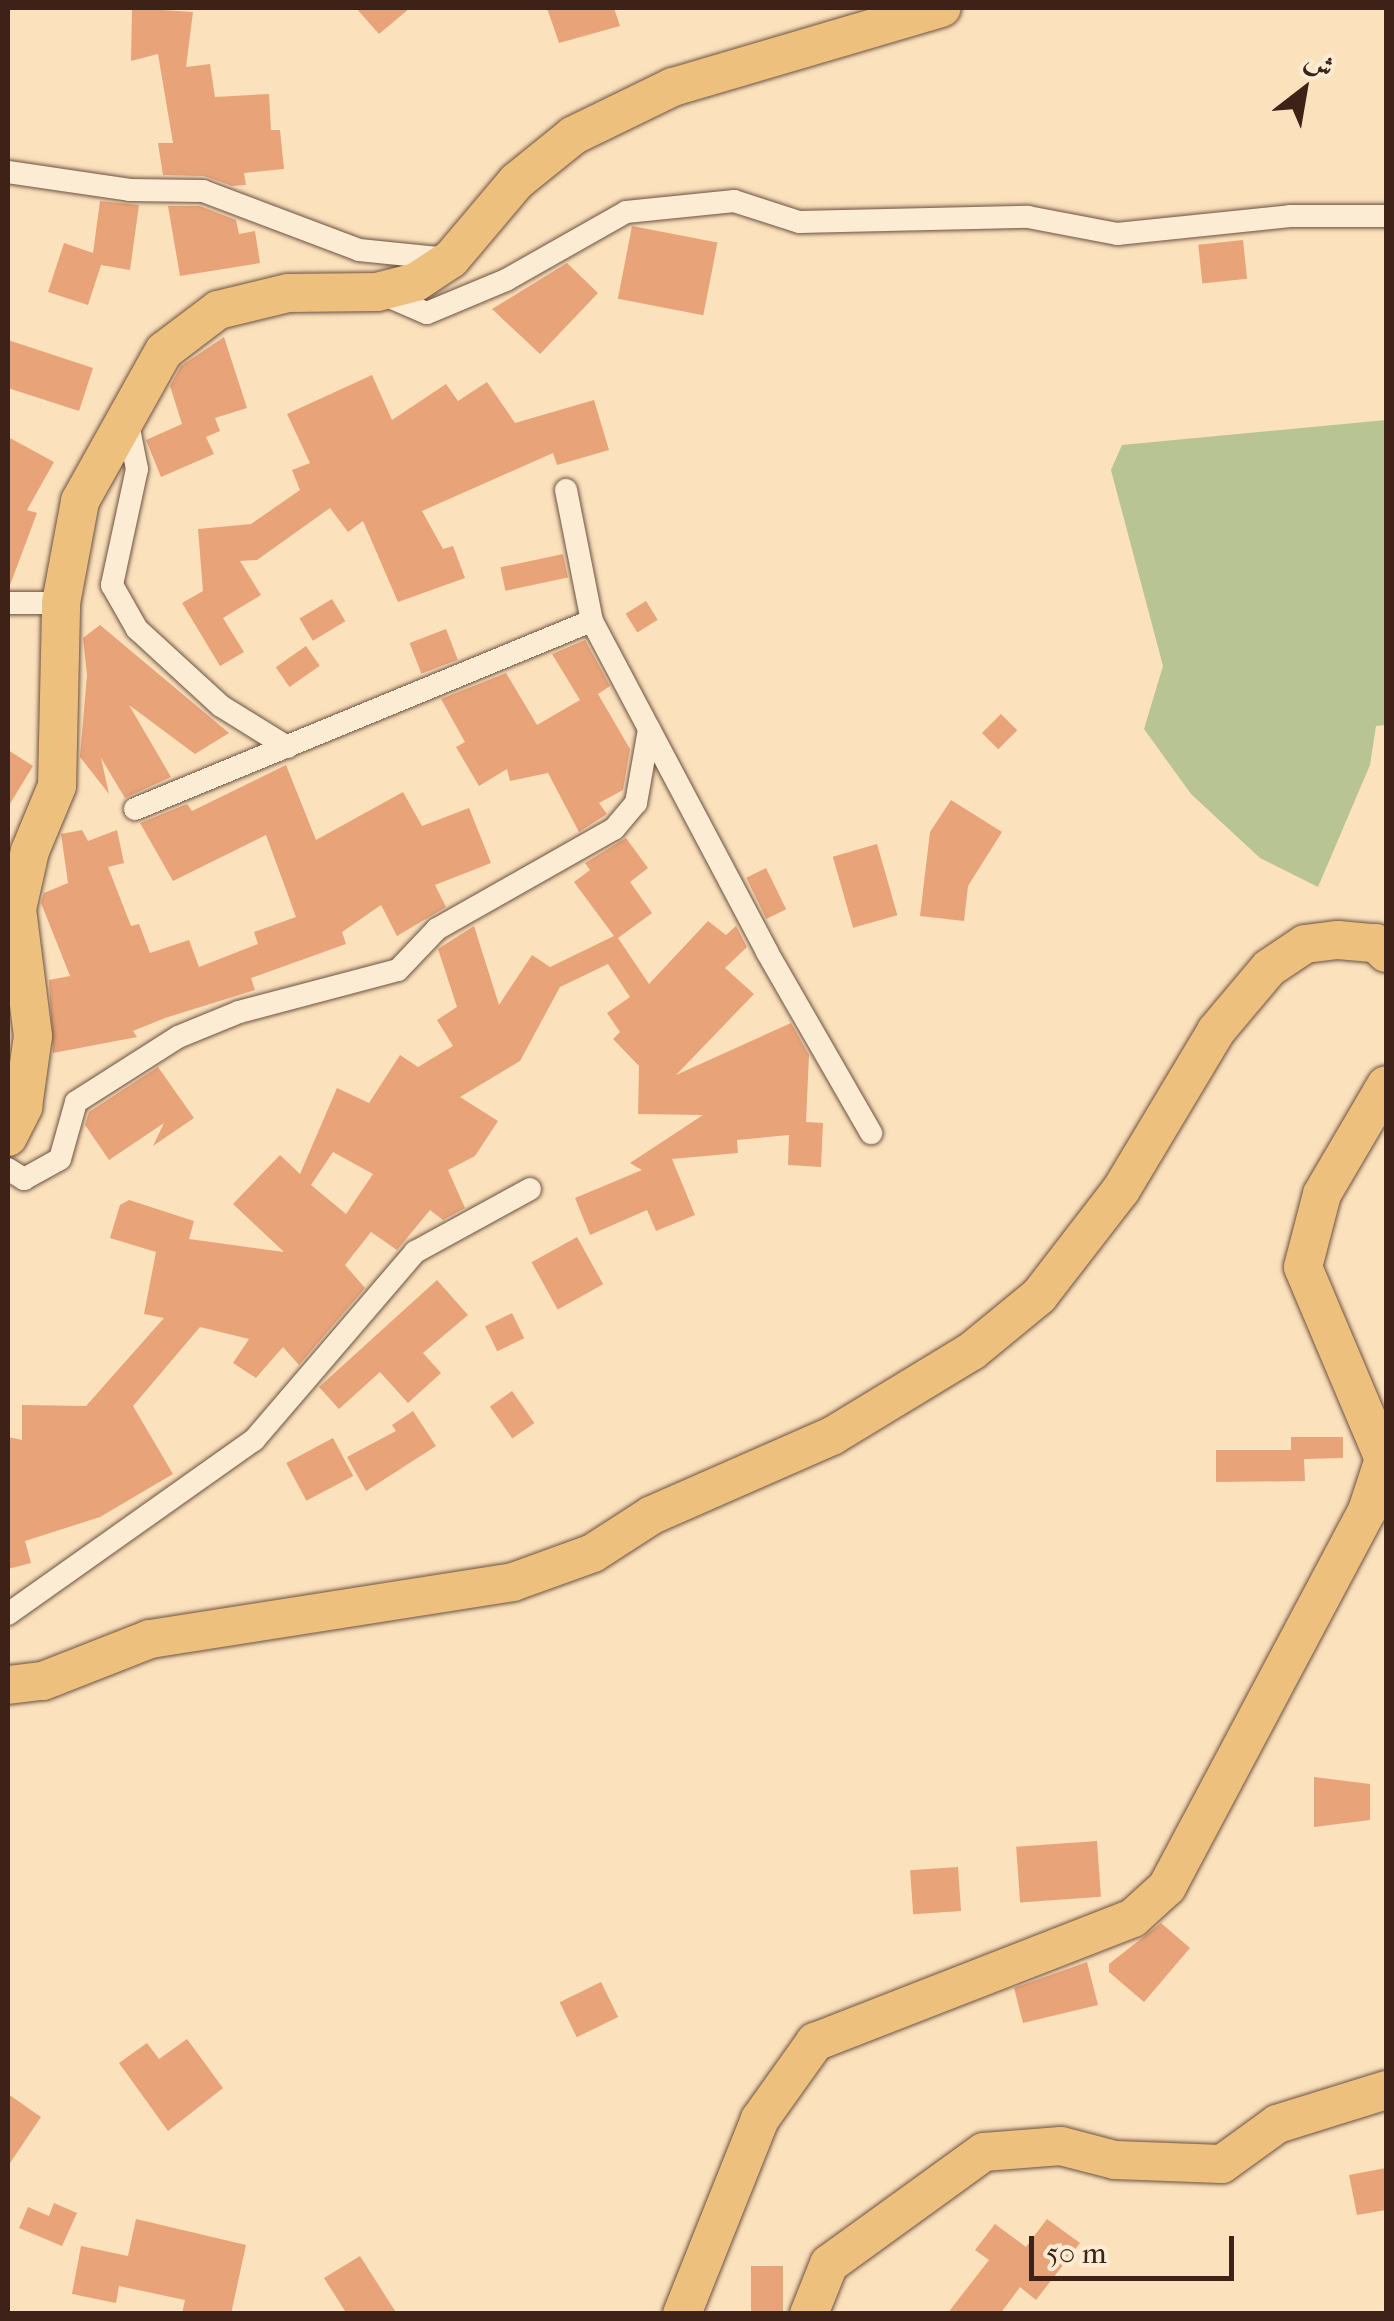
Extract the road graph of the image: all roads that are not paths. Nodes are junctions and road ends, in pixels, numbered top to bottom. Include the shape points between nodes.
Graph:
1 (942, 8) edge
2 (8, 172) edge
3 (1386, 216) edge
4 (451, 259) junction
5 (377, 292) junction
6 (126, 416) junction
7 (566, 490) dead end
8 (8, 602) edge
9 (62, 604) junction
10 (592, 621) junction
11 (649, 730) junction
12 (287, 747) junction
13 (135, 809) dead end
14 (1383, 944) edge
15 (20, 1033) edge
16 (1386, 1086) edge
17 (871, 1133) dead end
18 (8, 1137) edge
19 (8, 1168) edge
20 (530, 1190) dead end
21 (8, 1614) edge
22 (8, 1685) edge
23 (1386, 2090) edge
24 (682, 2314) edge
25 (809, 2314) edge

1 - 4 main road via 673,88 574,135 517,181
2 - 4 street via 130,190 203,191 359,250
3 - 5 street via 1290,216 1117,234 1028,217 800,222 734,201 626,212 506,280 427,312
4 - 5 main road via 416,282
5 - 6 main road via 288,293 218,310 164,351
6 - 9 main road via 80,501
6 - 12 street via 137,470 112,585 136,630 221,706
7 - 10 street
8 - 9 street
9 - 15 main road via 58,786 30,850 17,909
10 - 11 street
10 - 12 street
11 - 17 street
11 - 19 street via 636,803 614,829 437,929 398,970 239,1012 178,1037 76,1102 60,1160 24,1179
12 - 13 street
14 - 22 main road via 1304,944 1269,968 1216,1031 1120,1190 1039,1296 972,1351 832,1436 652,1515 593,1553 513,1582 150,1639 44,1681
15 - 18 main road via 23,1107
16 - 24 main road via 1322,1194 1303,1267 1384,1458 1367,1511 1167,1886 1134,1918 815,2042 760,2119
20 - 21 street via 416,1252 254,1440
23 - 25 main road via 1277,2124 1222,2164 1115,2160 1061,2146 984,2152 830,2264

